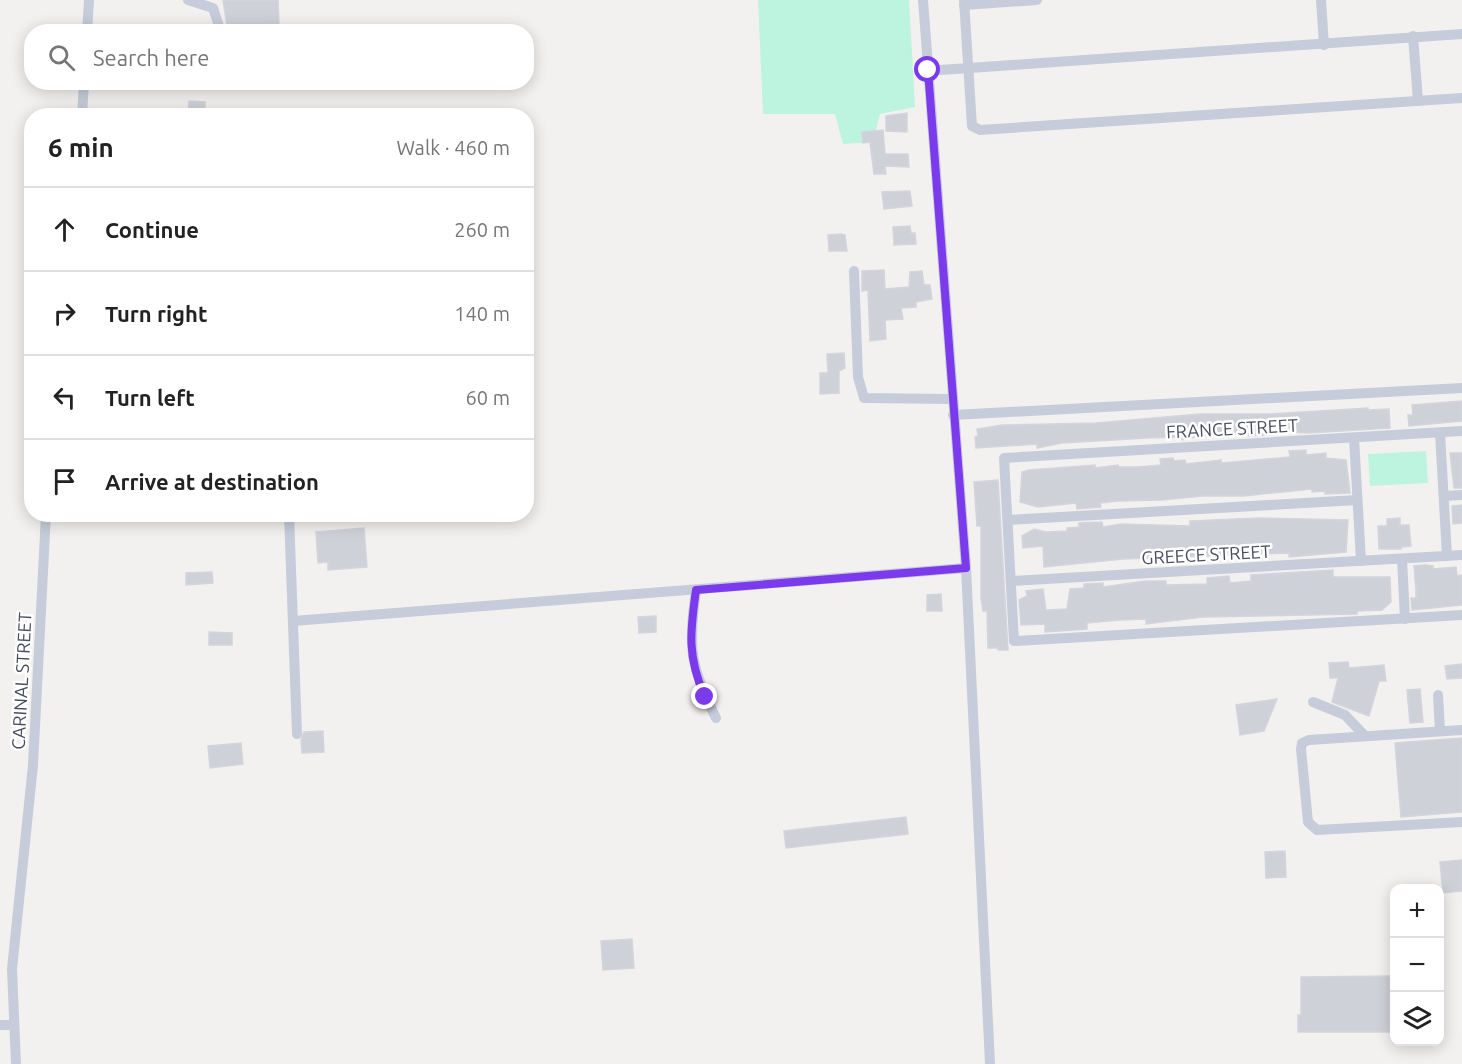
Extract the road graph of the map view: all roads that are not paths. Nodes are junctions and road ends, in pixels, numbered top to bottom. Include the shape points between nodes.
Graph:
1 (88, 0) edge
2 (188, 0) edge
3 (923, 0) edge
4 (1036, 0) edge
5 (1321, 0) edge
6 (964, 3) edge
7 (87, 24) edge
8 (218, 24) edge
9 (1462, 34) edge
10 (1413, 36) junction
11 (1324, 45) junction
12 (967, 68) junction
13 (940, 70) dead end
14 (84, 90) edge
15 (1462, 99) edge
16 (1418, 101) junction
17 (82, 108) edge
18 (854, 271) dead end
19 (1462, 388) edge
20 (952, 399) junction
21 (953, 415) junction
22 (1462, 431) edge
23 (1440, 433) junction
24 (1354, 438) junction
25 (1462, 495) edge
26 (1444, 496) junction
27 (1357, 500) junction
28 (1008, 520) junction
29 (46, 522) edge
30 (289, 522) edge
31 (1462, 555) edge
32 (1447, 556) junction
33 (1402, 559) junction
34 (1361, 561) junction
35 (966, 568) junction
36 (1011, 581) junction
37 (696, 590) junction
38 (1462, 615) edge
39 (1406, 619) junction
40 (293, 621) junction
41 (1438, 695) dead end
42 (1313, 702) dead end
43 (716, 718) dead end
44 (1462, 730) edge
45 (1440, 731) junction
46 (297, 734) dead end
47 (1365, 736) junction
48 (1462, 822) edge
49 (0, 1025) edge
50 (14, 1025) junction
51 (16, 1064) edge
52 (990, 1064) edge

1 - 7 street
2 - 8 street via 213,8
3 - 20 street
4 - 6 street
5 - 11 street
6 - 12 street
9 - 10 street
10 - 11 street
10 - 16 street
11 - 12 street
12 - 13 street
12 - 16 street via 972,126 980,130
14 - 17 street
15 - 16 street
18 - 20 street via 858,377 864,398
19 - 21 street
20 - 21 street
21 - 35 street
22 - 23 street, FRANCE STREET
23 - 24 street, FRANCE STREET
23 - 26 street
24 - 27 street
24 - 28 street, FRANCE STREET via 1004,458
25 - 26 street
26 - 32 street
27 - 28 street
27 - 34 street
28 - 36 street
29 - 50 street, CARINAL STREET via 33,765 12,969
30 - 40 street
31 - 32 street, GREECE STREET
32 - 33 street, GREECE STREET
33 - 34 street, GREECE STREET
33 - 39 street
34 - 36 street, GREECE STREET
35 - 37 street
35 - 52 street
36 - 39 street via 1014,641
37 - 40 street
37 - 43 street via 690,648 699,683
38 - 39 street
40 - 46 street
41 - 45 street
42 - 47 street via 1345,715
44 - 45 street
45 - 47 street
47 - 48 street via 1302,743 1306,814 1312,827 1325,831
49 - 50 street
50 - 51 street, CARINAL STREET

